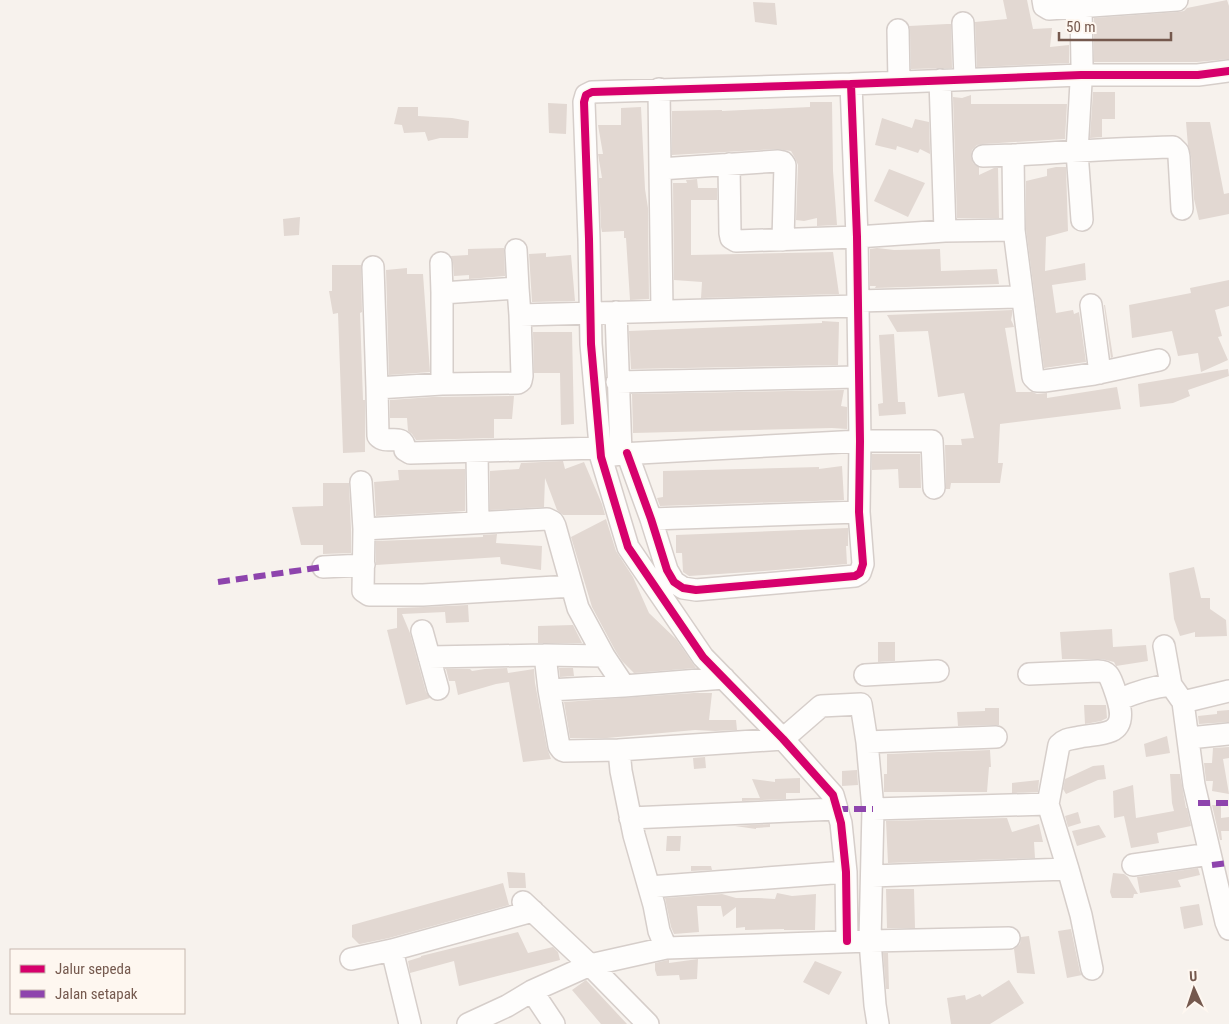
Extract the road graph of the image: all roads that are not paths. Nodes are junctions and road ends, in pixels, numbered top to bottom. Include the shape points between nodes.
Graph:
1 (1043, 0) edge
2 (1177, 0) edge
3 (1081, 7) junction
4 (963, 23) dead end
5 (898, 30) dead end
6 (1229, 71) edge
7 (1081, 75) junction
8 (965, 79) junction
9 (940, 80) junction
10 (899, 82) junction
11 (851, 84) junction
12 (659, 89) junction
13 (1077, 152) junction
14 (1013, 155) junction
15 (983, 156) dead end
16 (729, 164) junction
17 (660, 168) junction
18 (1182, 209) dead end
19 (1082, 220) dead end
20 (1014, 230) junction
21 (945, 231) junction
22 (857, 237) junction
23 (783, 240) junction
24 (516, 250) dead end
25 (441, 263) dead end
26 (373, 267) dead end
27 (518, 288) junction
28 (442, 293) junction
29 (1022, 297) junction
30 (857, 303) junction
31 (1091, 305) dead end
32 (662, 311) junction
33 (616, 312) junction
34 (591, 313) junction
35 (520, 315) junction
36 (1159, 360) dead end
37 (1100, 372) junction
38 (858, 377) junction
39 (618, 382) junction
40 (442, 384) junction
41 (377, 388) junction
42 (860, 441) junction
43 (477, 452) junction
44 (612, 453) junction
45 (361, 482) dead end
46 (934, 488) dead end
47 (859, 512) junction
48 (651, 519) junction
49 (478, 522) junction
50 (364, 529) junction
51 (364, 565) junction
52 (323, 567) dead end
53 (572, 586) junction
54 (422, 631) dead end
55 (1164, 646) dead end
56 (545, 655) junction
57 (604, 656) junction
58 (429, 657) junction
59 (938, 671) dead end
60 (1029, 674) dead end
61 (724, 678) junction
62 (624, 686) junction
63 (438, 689) dead end
64 (549, 690) junction
65 (1229, 691) edge
66 (1177, 694) junction
67 (1118, 700) junction
68 (861, 704) junction
69 (1229, 734) edge
70 (996, 737) dead end
71 (1189, 738) junction
72 (783, 739) junction
73 (867, 742) junction
74 (619, 750) junction
75 (1048, 804) junction
76 (836, 809) junction
77 (873, 809) junction
78 (630, 818) junction
79 (1210, 854) junction
80 (1133, 865) dead end
81 (1068, 869) junction
82 (846, 872) junction
83 (872, 876) junction
84 (649, 887) junction
85 (1228, 924) edge
86 (1009, 938) dead end
87 (847, 941) junction
88 (870, 941) junction
89 (666, 948) junction
90 (392, 950) junction
91 (351, 959) dead end
92 (590, 965) junction
93 (1092, 969) dead end
94 (532, 991) junction
95 (410, 1024) edge
96 (468, 1024) edge
97 (554, 1024) edge
98 (648, 1024) edge
99 (878, 1024) edge

1 - 3 street via 1049,9
2 - 3 street
3 - 7 street
4 - 8 street
5 - 10 street
6 - 7 street via 1198,75
7 - 8 street
7 - 13 street
8 - 9 street
9 - 10 street
9 - 21 street
10 - 11 street
11 - 12 street
11 - 22 street
12 - 17 street
12 - 34 street via 592,92 584,98
13 - 14 street
13 - 18 street via 1173,147 1179,157
13 - 19 street
14 - 15 street
14 - 20 street
16 - 17 street
16 - 23 street via 731,238 736,241
16 - 23 street via 778,161 785,166
17 - 32 street
20 - 21 street
20 - 29 street
21 - 22 street
22 - 23 street
22 - 30 street
24 - 27 street
25 - 28 street
26 - 41 street
27 - 28 street
27 - 35 street
28 - 40 street
29 - 30 street
29 - 37 street via 1033,377 1044,381
30 - 32 street
30 - 38 street
31 - 37 street
32 - 33 street
33 - 34 street
33 - 39 street
34 - 35 street
34 - 44 street via 593,379
35 - 40 street via 521,381
36 - 37 street
38 - 39 street
38 - 42 street
39 - 44 street
40 - 41 street
41 - 43 street via 377,430 381,440 403,442 405,450 410,453
42 - 44 street
42 - 46 street via 932,441
42 - 47 street
43 - 44 street
43 - 49 street
44 - 48 street
44 - 61 street via 628,547 704,657
45 - 50 street
47 - 48 street
47 - 48 street via 863,564 855,576 696,590 683,588 674,582
49 - 50 street
49 - 53 street via 547,518 553,522
50 - 51 street
51 - 52 street
51 - 53 street via 364,591 369,595
53 - 57 street via 578,608
54 - 58 street
55 - 66 street
56 - 57 street
56 - 58 street
56 - 64 street
57 - 62 street
58 - 63 street
59 - 68 street via 866,671
60 - 67 street via 1105,672
61 - 62 street
61 - 72 street
62 - 64 street
64 - 74 street via 562,750
65 - 66 street
66 - 67 street via 1156,687
66 - 71 street
67 - 75 street via 1121,715 1112,730 1059,744
68 - 72 street via 821,706
68 - 73 street
69 - 71 street
70 - 73 street
71 - 79 street via 1194,785
72 - 74 street
72 - 76 street via 832,795
73 - 77 street
74 - 78 street
75 - 77 street
75 - 81 street
76 - 78 street
76 - 82 street via 841,823
77 - 83 street
78 - 84 street
79 - 80 street
79 - 85 street
81 - 83 street
81 - 93 street
82 - 84 street
82 - 87 street
83 - 88 street
84 - 89 street
86 - 88 street
87 - 88 street
87 - 89 street
88 - 99 street
89 - 92 street
90 - 91 street
90 - 92 street via 526,906
90 - 95 street
92 - 94 street
92 - 98 street
94 - 96 street
94 - 97 street

